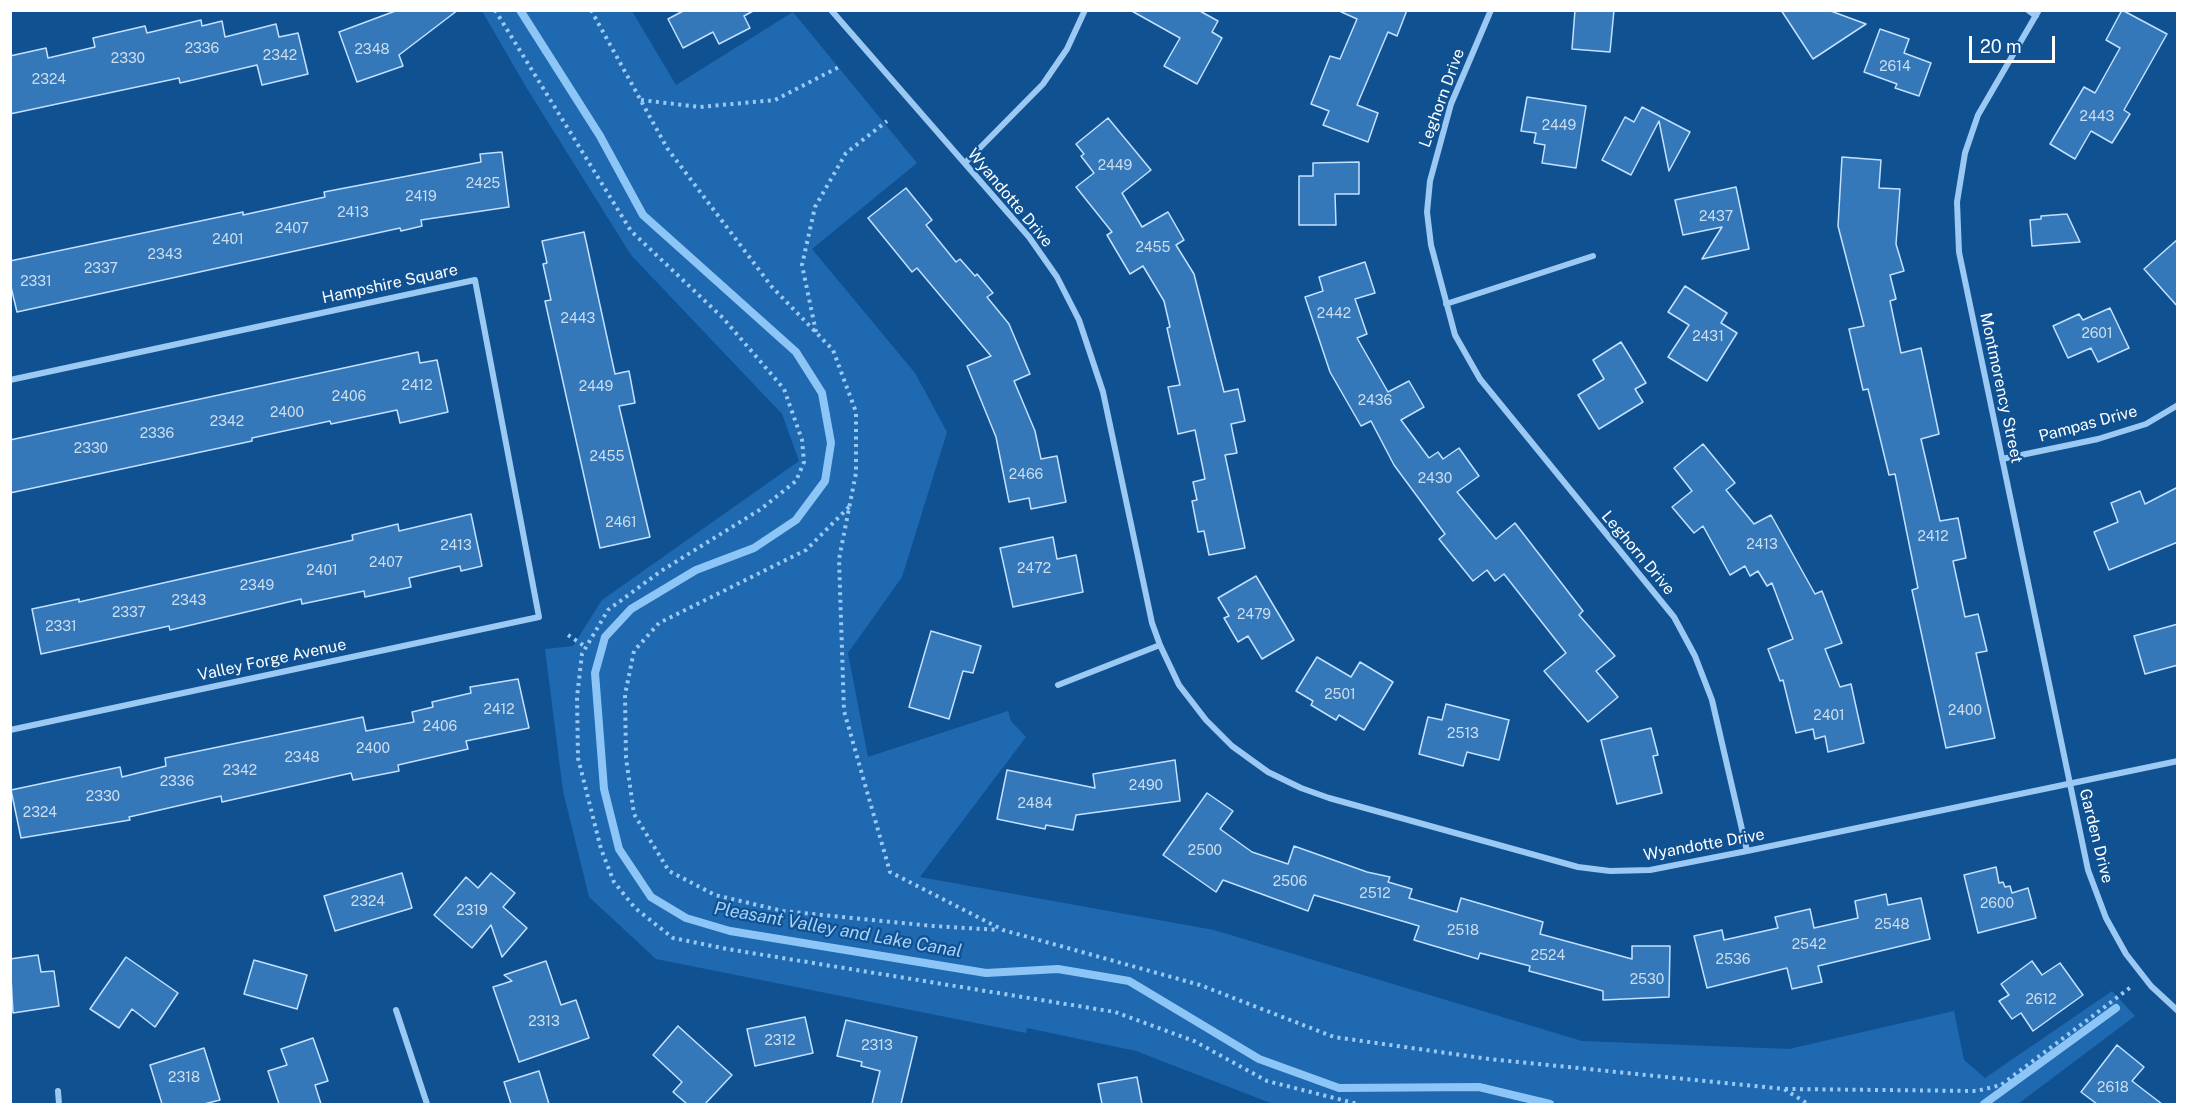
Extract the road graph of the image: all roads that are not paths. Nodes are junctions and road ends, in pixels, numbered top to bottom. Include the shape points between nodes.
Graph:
1 (831, 10) edge
2 (1084, 10) edge
3 (1491, 10) edge
4 (2028, 10) edge
5 (2037, 13) edge
6 (965, 163) junction
7 (1593, 256) dead end
8 (1446, 303) junction
9 (10, 380) edge
10 (2178, 405) edge
11 (2002, 459) junction
12 (539, 616) joint
13 (1160, 645) junction
14 (1058, 685) dead end
15 (10, 730) edge
16 (2178, 761) edge
17 (2069, 784) junction
18 (1747, 852) junction
19 (396, 1010) dead end
20 (2178, 1011) edge
21 (58, 1091) dead end
22 (59, 1104) edge
23 (426, 1104) edge

1 - 6 street, Wyandotte Drive
2 - 6 street via 1067,49 1043,84
3 - 8 street, Leghorn Drive via 1450,104 1430,181 1427,212 1431,245
4 - 5 street
5 - 11 street, Montmorency Street via 1978,115 1965,153 1957,202 1959,252
6 - 13 street, Wyandotte Drive via 1029,237 1057,277 1079,320 1103,392
7 - 8 street
8 - 18 street, Leghorn Drive via 1455,335 1480,380 1674,617 1712,700
9 - 12 street, Hampshire Square via 475,280
10 - 11 street, Pampas Drive via 2146,424 2098,439
11 - 17 street, Montmorency Street
12 - 15 street, Valley Forge Avenue
13 - 14 street
13 - 18 street, Wyandotte Drive via 1179,685 1206,720 1232,746 1268,772 1301,788 1578,867 1610,872 1650,870
16 - 17 street, Wyandotte Drive
17 - 18 street, Wyandotte Drive
17 - 20 street, Garden Drive via 2088,870 2102,908 2126,954
19 - 23 street
21 - 22 street

